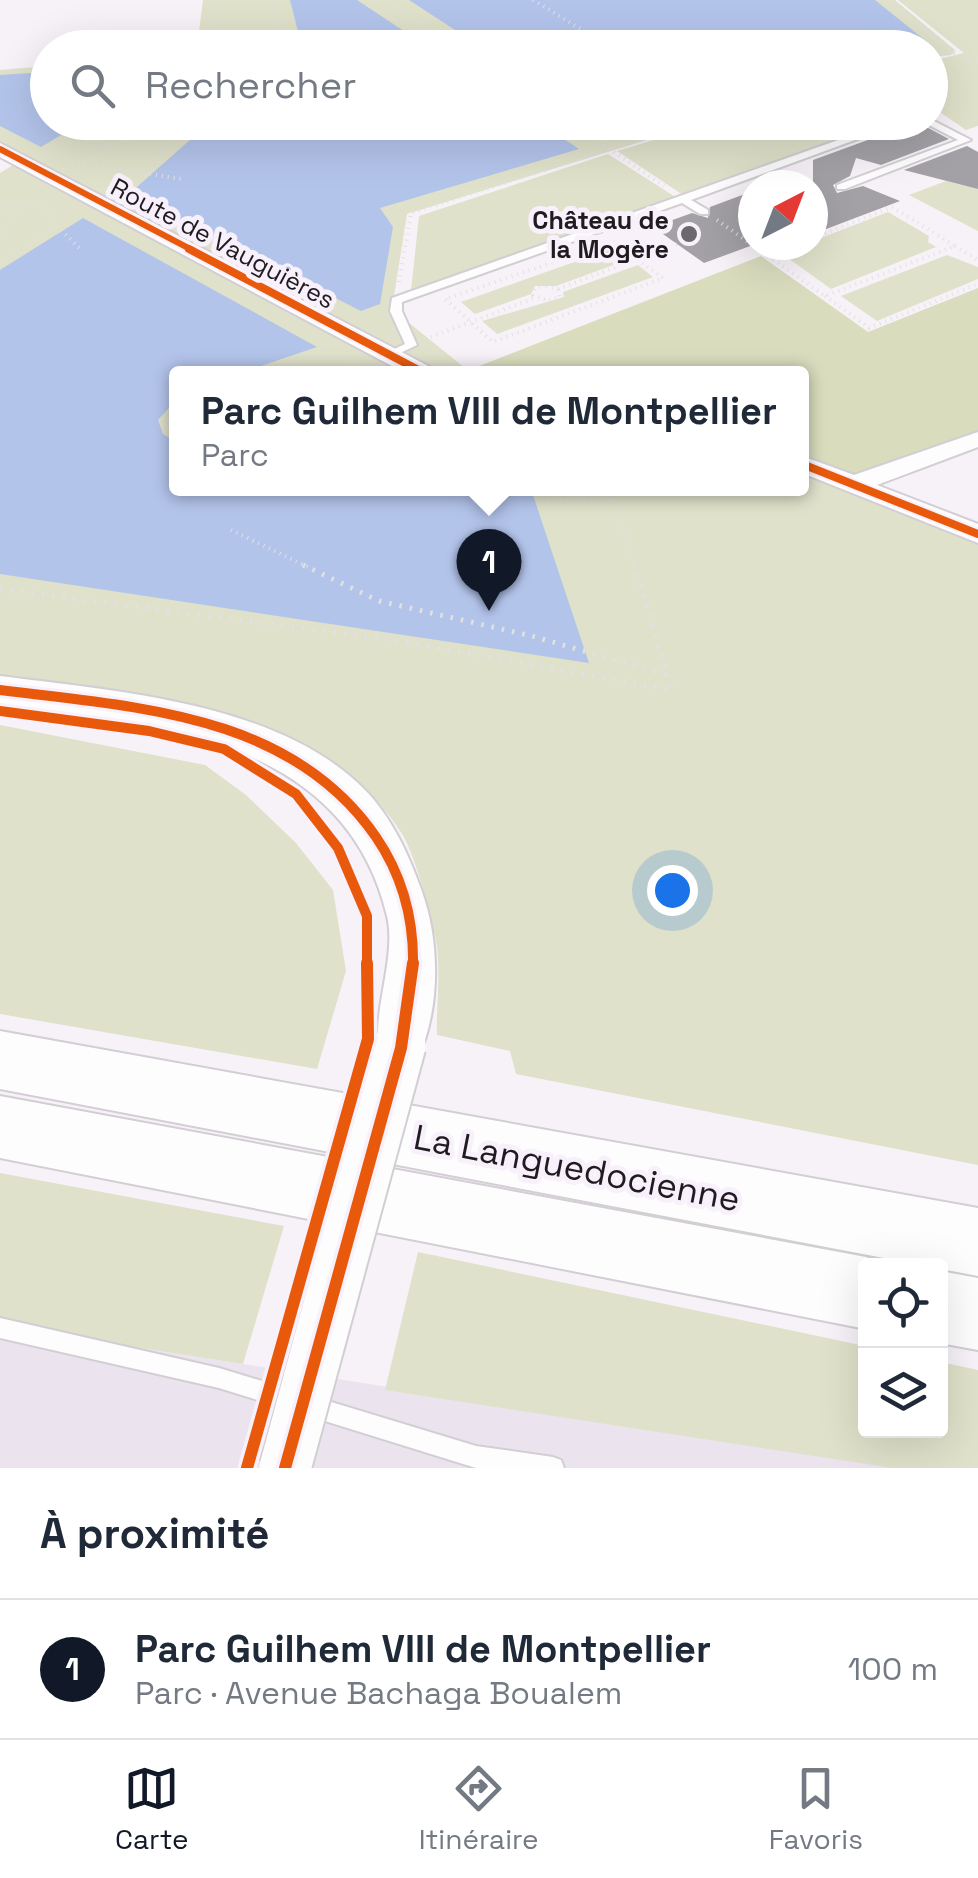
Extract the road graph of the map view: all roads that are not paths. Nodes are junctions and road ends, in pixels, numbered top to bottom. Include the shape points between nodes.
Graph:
1 (948, 131) edge
2 (850, 140) edge
3 (966, 140) junction
4 (978, 146) edge
5 (0, 149) edge
6 (841, 187) dead end
7 (684, 199) junction
8 (704, 212) road end
9 (400, 350) junction
10 (417, 366) edge
11 (978, 438) edge
12 (809, 467) edge
13 (854, 484) junction
14 (978, 534) edge
15 (0, 690) edge
16 (0, 1060) edge
17 (0, 1127) edge
18 (978, 1242) edge
19 (858, 1290) edge
20 (948, 1308) edge
21 (978, 1314) edge
22 (0, 1328) edge
23 (284, 1468) edge
24 (552, 1468) edge

1 - 3 lane
2 - 7 lane
3 - 4 lane
3 - 6 lane
5 - 9 street, Route de Vauguières
7 - 8 lane
7 - 9 lane via 396,300
9 - 10 street, Route de Vauguières
11 - 13 street
12 - 13 street
13 - 14 street
15 - 23 street, bridge via 211,722 290,754 330,784 382,842 410,918 412,970 400,1045
16 - 18 highway, La Languedocienne
17 - 19 highway
20 - 21 highway
22 - 24 lane via 219,1378 476,1457

